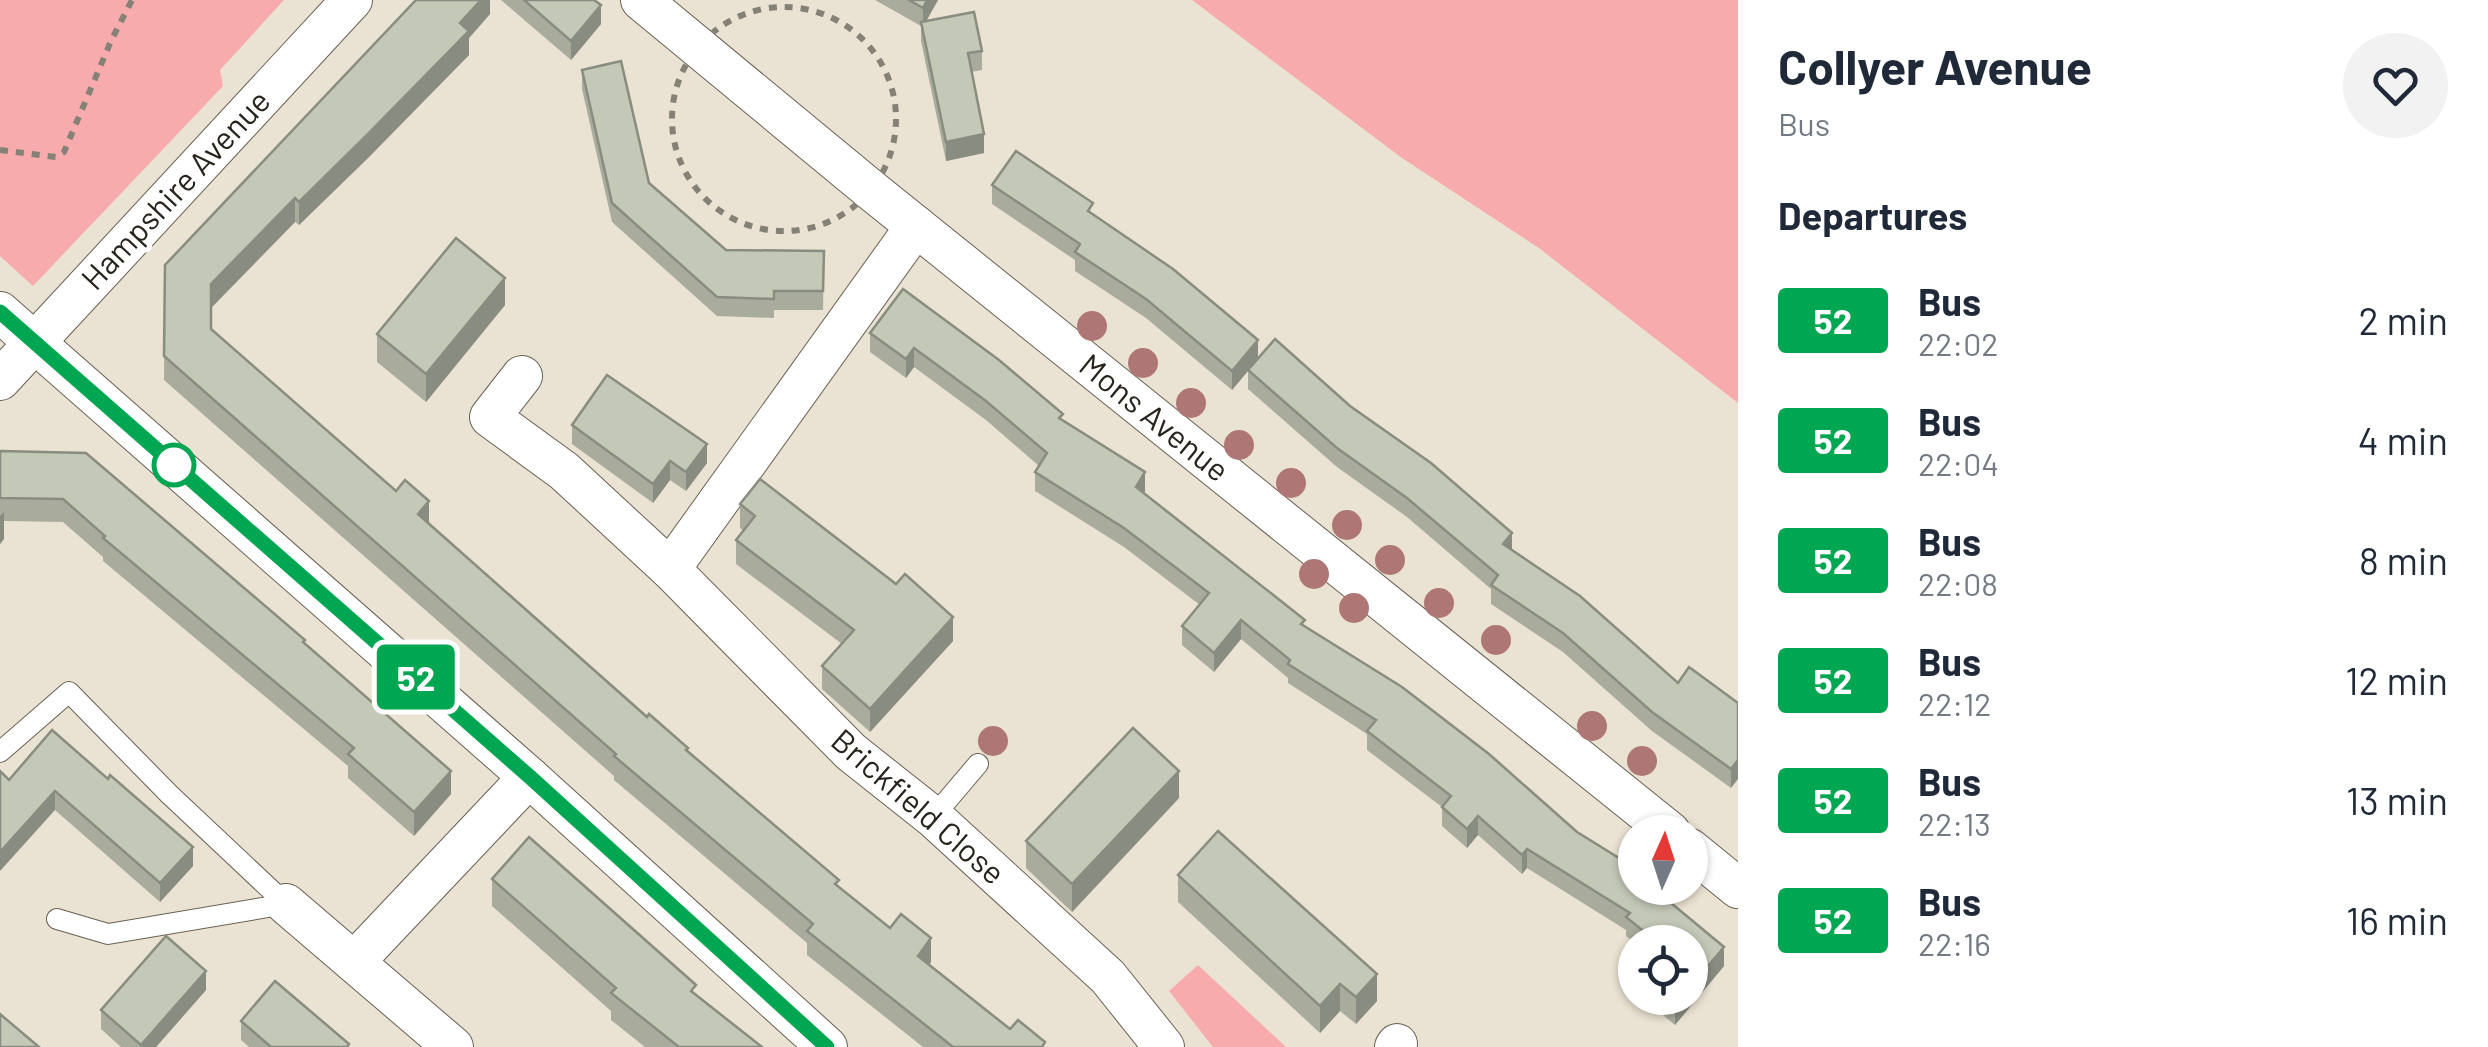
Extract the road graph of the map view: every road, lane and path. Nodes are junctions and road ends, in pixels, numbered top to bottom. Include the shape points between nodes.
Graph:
1 (132, 0) edge
2 (352, 0) edge
3 (642, 0) edge
4 (0, 150) edge
5 (916, 226) junction
6 (0, 312) edge
7 (34, 342) junction
8 (522, 376) dead end
9 (0, 380) edge
10 (670, 569) junction
11 (0, 752) edge
12 (978, 764) dead end
13 (530, 777) junction
14 (1649, 815) edge
15 (933, 817) junction
16 (1708, 864) edge
17 (1738, 888) edge
18 (286, 904) junction
19 (58, 919) dead end
20 (354, 962) junction
21 (453, 1047) edge
22 (827, 1047) edge
23 (1164, 1047) edge

1 - 4 path via 64,152 56,157
2 - 7 street, Hampshire Avenue
3 - 5 street, Mons Avenue
5 - 10 street
5 - 14 street, Mons Avenue
6 - 7 street
7 - 9 street, Hampshire Avenue
7 - 13 street
8 - 10 street, Brickfield Close via 490,417 564,471
10 - 15 street, Brickfield Close via 851,752
11 - 18 lane via 69,692
12 - 15 lane
13 - 20 street
13 - 22 street
15 - 23 street, Brickfield Close via 1108,977
16 - 17 street
18 - 19 lane via 108,934
18 - 20 street
20 - 21 street

